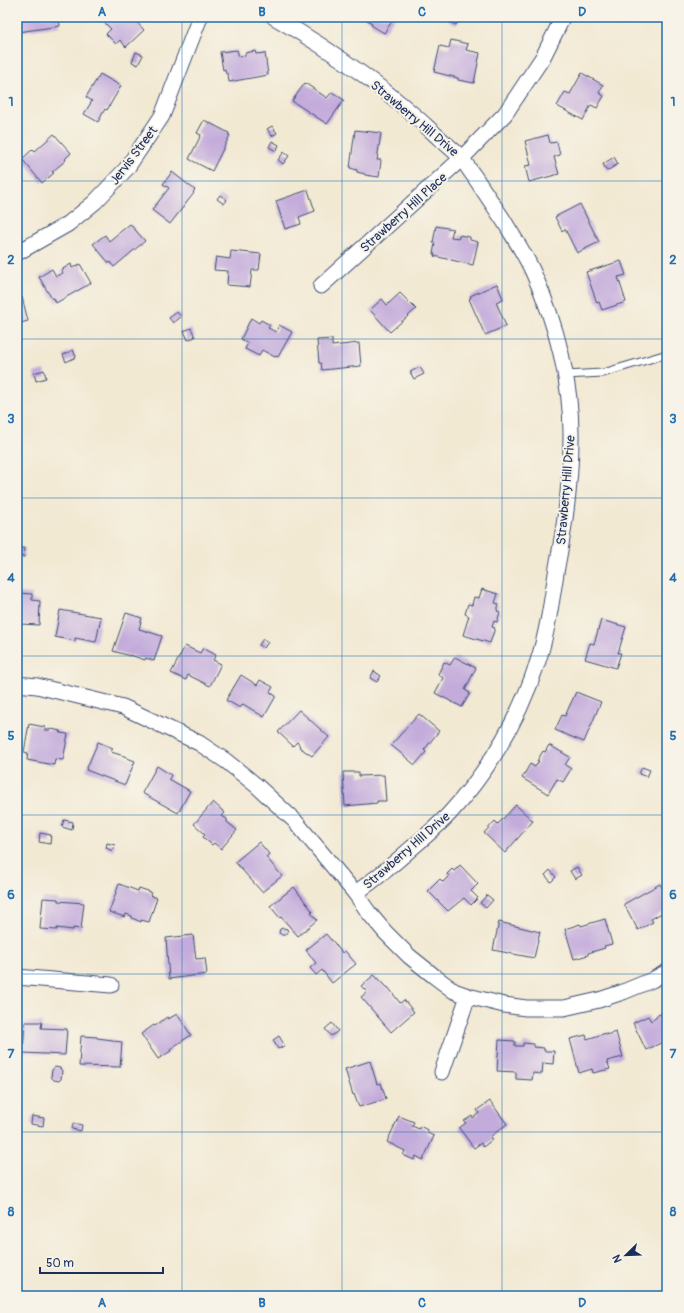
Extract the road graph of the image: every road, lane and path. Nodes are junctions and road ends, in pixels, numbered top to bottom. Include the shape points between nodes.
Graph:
1 (200, 17) edge
2 (274, 17) edge
3 (562, 17) edge
4 (462, 158) junction
5 (17, 253) edge
6 (321, 286) dead end
7 (667, 354) edge
8 (565, 375) junction
9 (17, 684) edge
10 (355, 892) junction
11 (667, 972) edge
12 (17, 977) edge
13 (111, 985) dead end
14 (468, 996) junction
15 (442, 1072) dead end

1 - 5 street, Jervis Street via 162,116 127,168 95,202 68,224
2 - 4 street, Strawberry Hill Drive via 304,34 380,87
3 - 4 street, Strawberry Hill Place via 543,57 505,114
4 - 6 street, Strawberry Hill Place
4 - 8 street, Strawberry Hill Drive via 520,246 534,273 556,335
7 - 8 lane via 602,373
8 - 10 street, Strawberry Hill Drive via 571,437 563,533 545,635 538,662 516,718 474,784 450,813 394,864
9 - 10 street via 37,686 123,708 199,742 251,781 295,821
10 - 14 street via 385,932 409,956 454,991
11 - 14 street via 617,994 564,1008 526,1008
12 - 13 street
14 - 15 street

